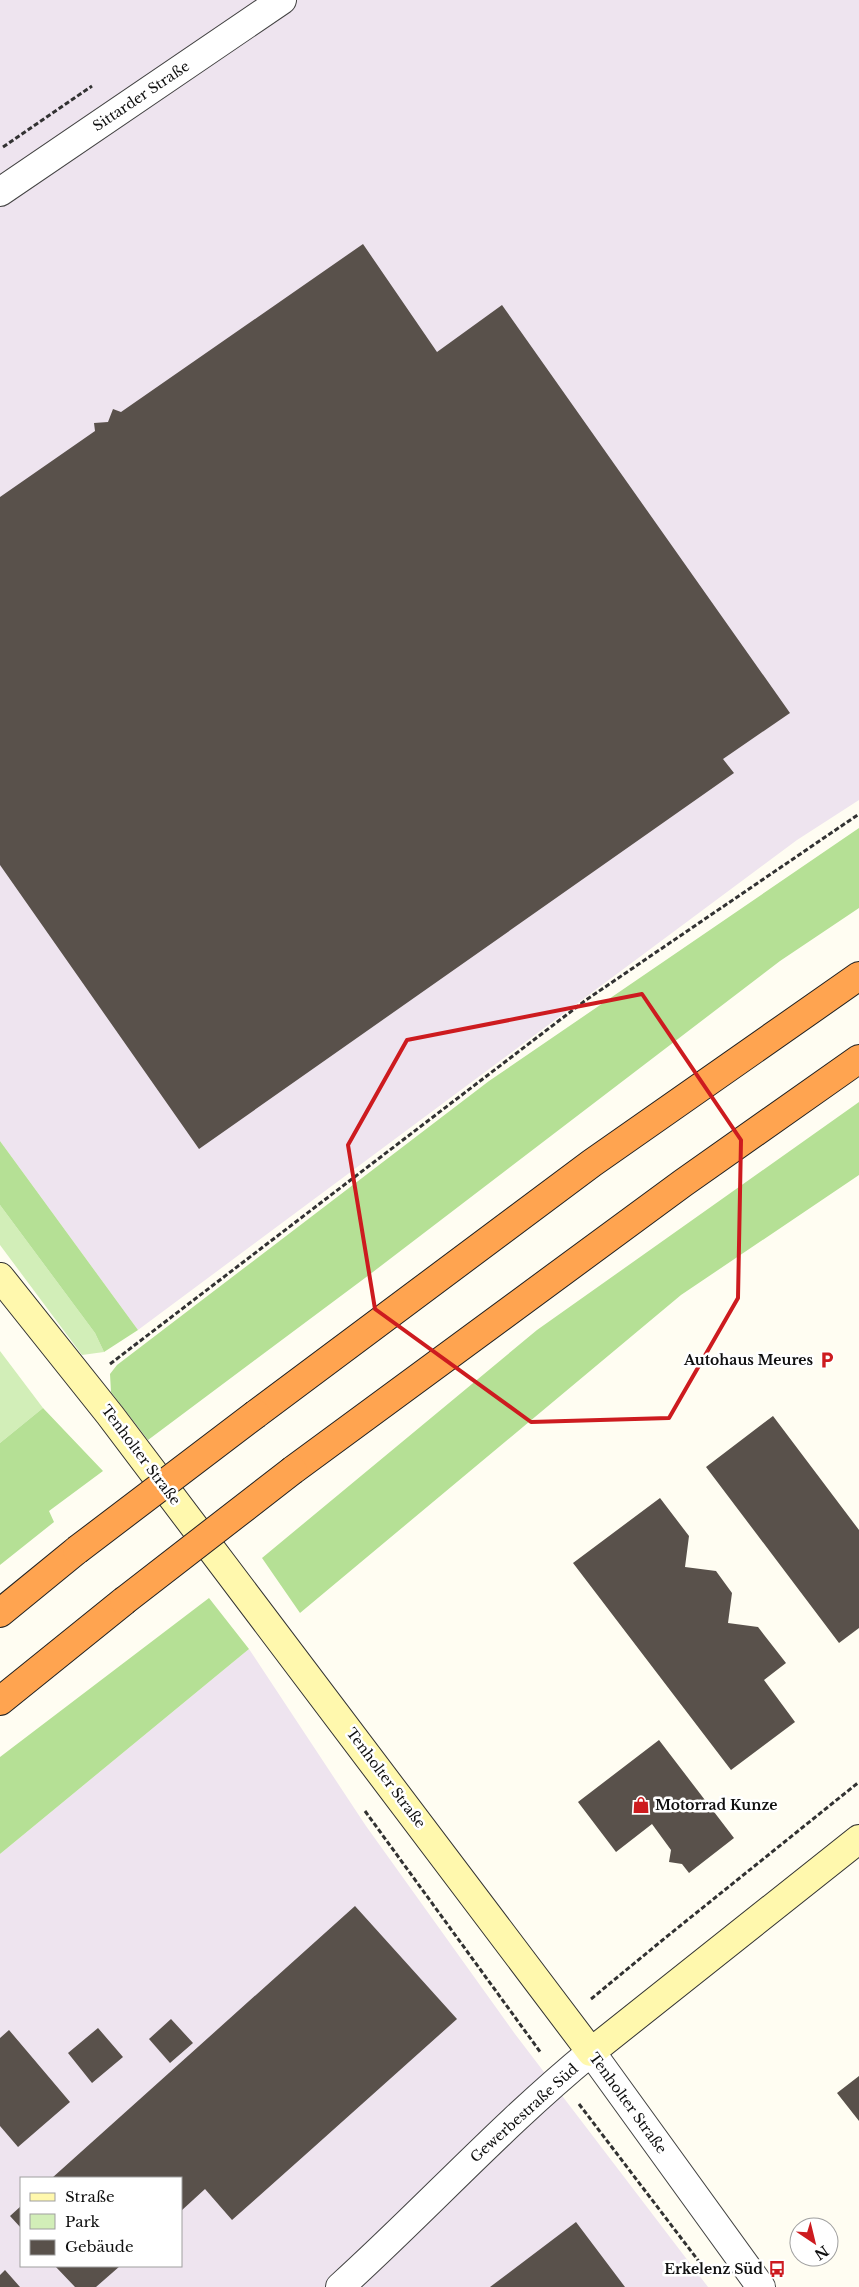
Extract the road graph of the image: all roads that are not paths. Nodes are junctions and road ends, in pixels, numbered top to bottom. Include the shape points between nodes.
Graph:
1 (282, 0) edge
2 (0, 192) edge
3 (859, 976) edge
4 (859, 1059) edge
5 (0, 1277) edge
6 (0, 1613) edge
7 (0, 1701) edge
8 (859, 1839) edge
9 (591, 2052) junction
10 (340, 2287) edge
11 (761, 2287) edge

1 - 2 street, Sittarder Straße
3 - 6 highway, bridge via 592,1164 256,1414
4 - 7 highway, bridge via 683,1183 293,1470
5 - 9 street, Tenholter Straße via 85,1382
8 - 9 street, Gewerbestraße Süd
9 - 10 street, Gewerbestraße Süd via 506,2126
9 - 11 street, Tenholter Straße

